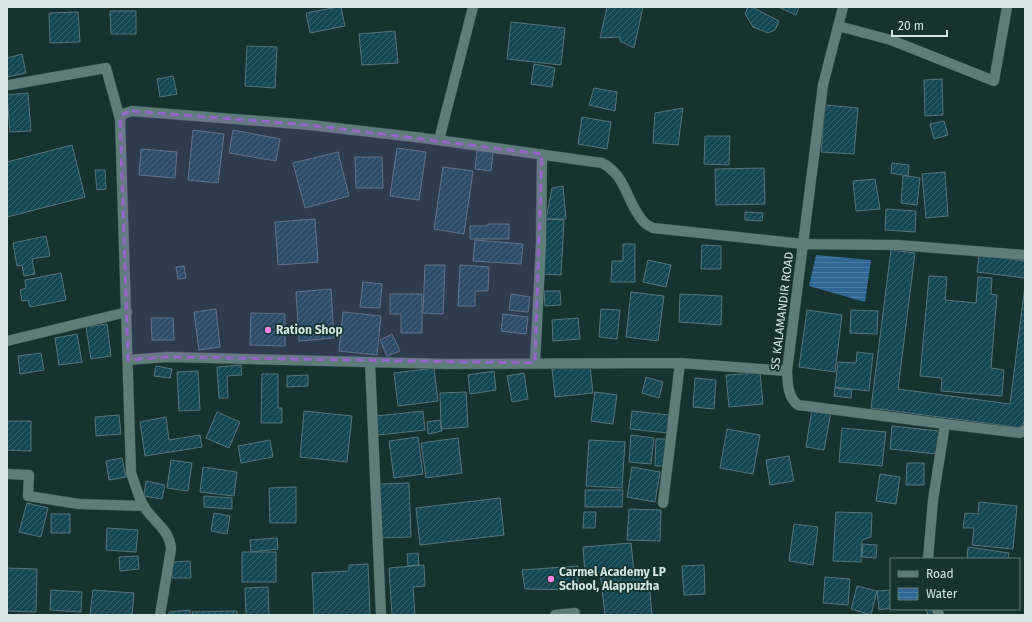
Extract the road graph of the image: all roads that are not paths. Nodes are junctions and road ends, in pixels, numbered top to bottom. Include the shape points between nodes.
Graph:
1 (472, 7) edge
2 (843, 7) edge
3 (1007, 7) edge
4 (838, 26) junction
5 (9, 85) dead end
6 (120, 119) junction
7 (439, 140) junction
8 (542, 154) junction
9 (803, 244) junction
10 (1025, 255) edge
11 (127, 312) junction
12 (7, 341) edge
13 (128, 360) junction
14 (370, 362) junction
15 (535, 363) junction
16 (680, 364) junction
17 (787, 370) junction
18 (945, 424) junction
19 (1025, 430) edge
20 (7, 474) edge
21 (664, 503) dead end
22 (144, 506) junction
23 (928, 558) edge
24 (575, 613) dead end
25 (160, 615) edge
26 (381, 615) edge
27 (555, 615) edge

1 - 7 street
2 - 4 street, SS KALAMANDIR ROAD
3 - 4 street via 994,81 891,40
4 - 9 street, SS KALAMANDIR ROAD via 823,85
5 - 6 street via 106,68
6 - 7 street via 123,114 132,111 310,125
6 - 11 street
7 - 8 street
8 - 9 street via 602,163 611,168 618,175 643,222 653,228
8 - 15 street via 541,244
9 - 10 street via 898,244
9 - 17 street, SS KALAMANDIR ROAD
11 - 12 street
11 - 13 street
13 - 14 street via 168,357
13 - 22 street via 132,473
14 - 15 street
14 - 26 street
15 - 16 street
16 - 17 street
16 - 21 street
17 - 18 street, SS KALAMANDIR ROAD via 789,392 792,401 798,405
18 - 19 street, SS KALAMANDIR ROAD via 1020,433
18 - 23 street via 933,500
20 - 22 street via 29,475 28,496 79,504
22 - 25 street via 170,540 171,549
24 - 27 street

